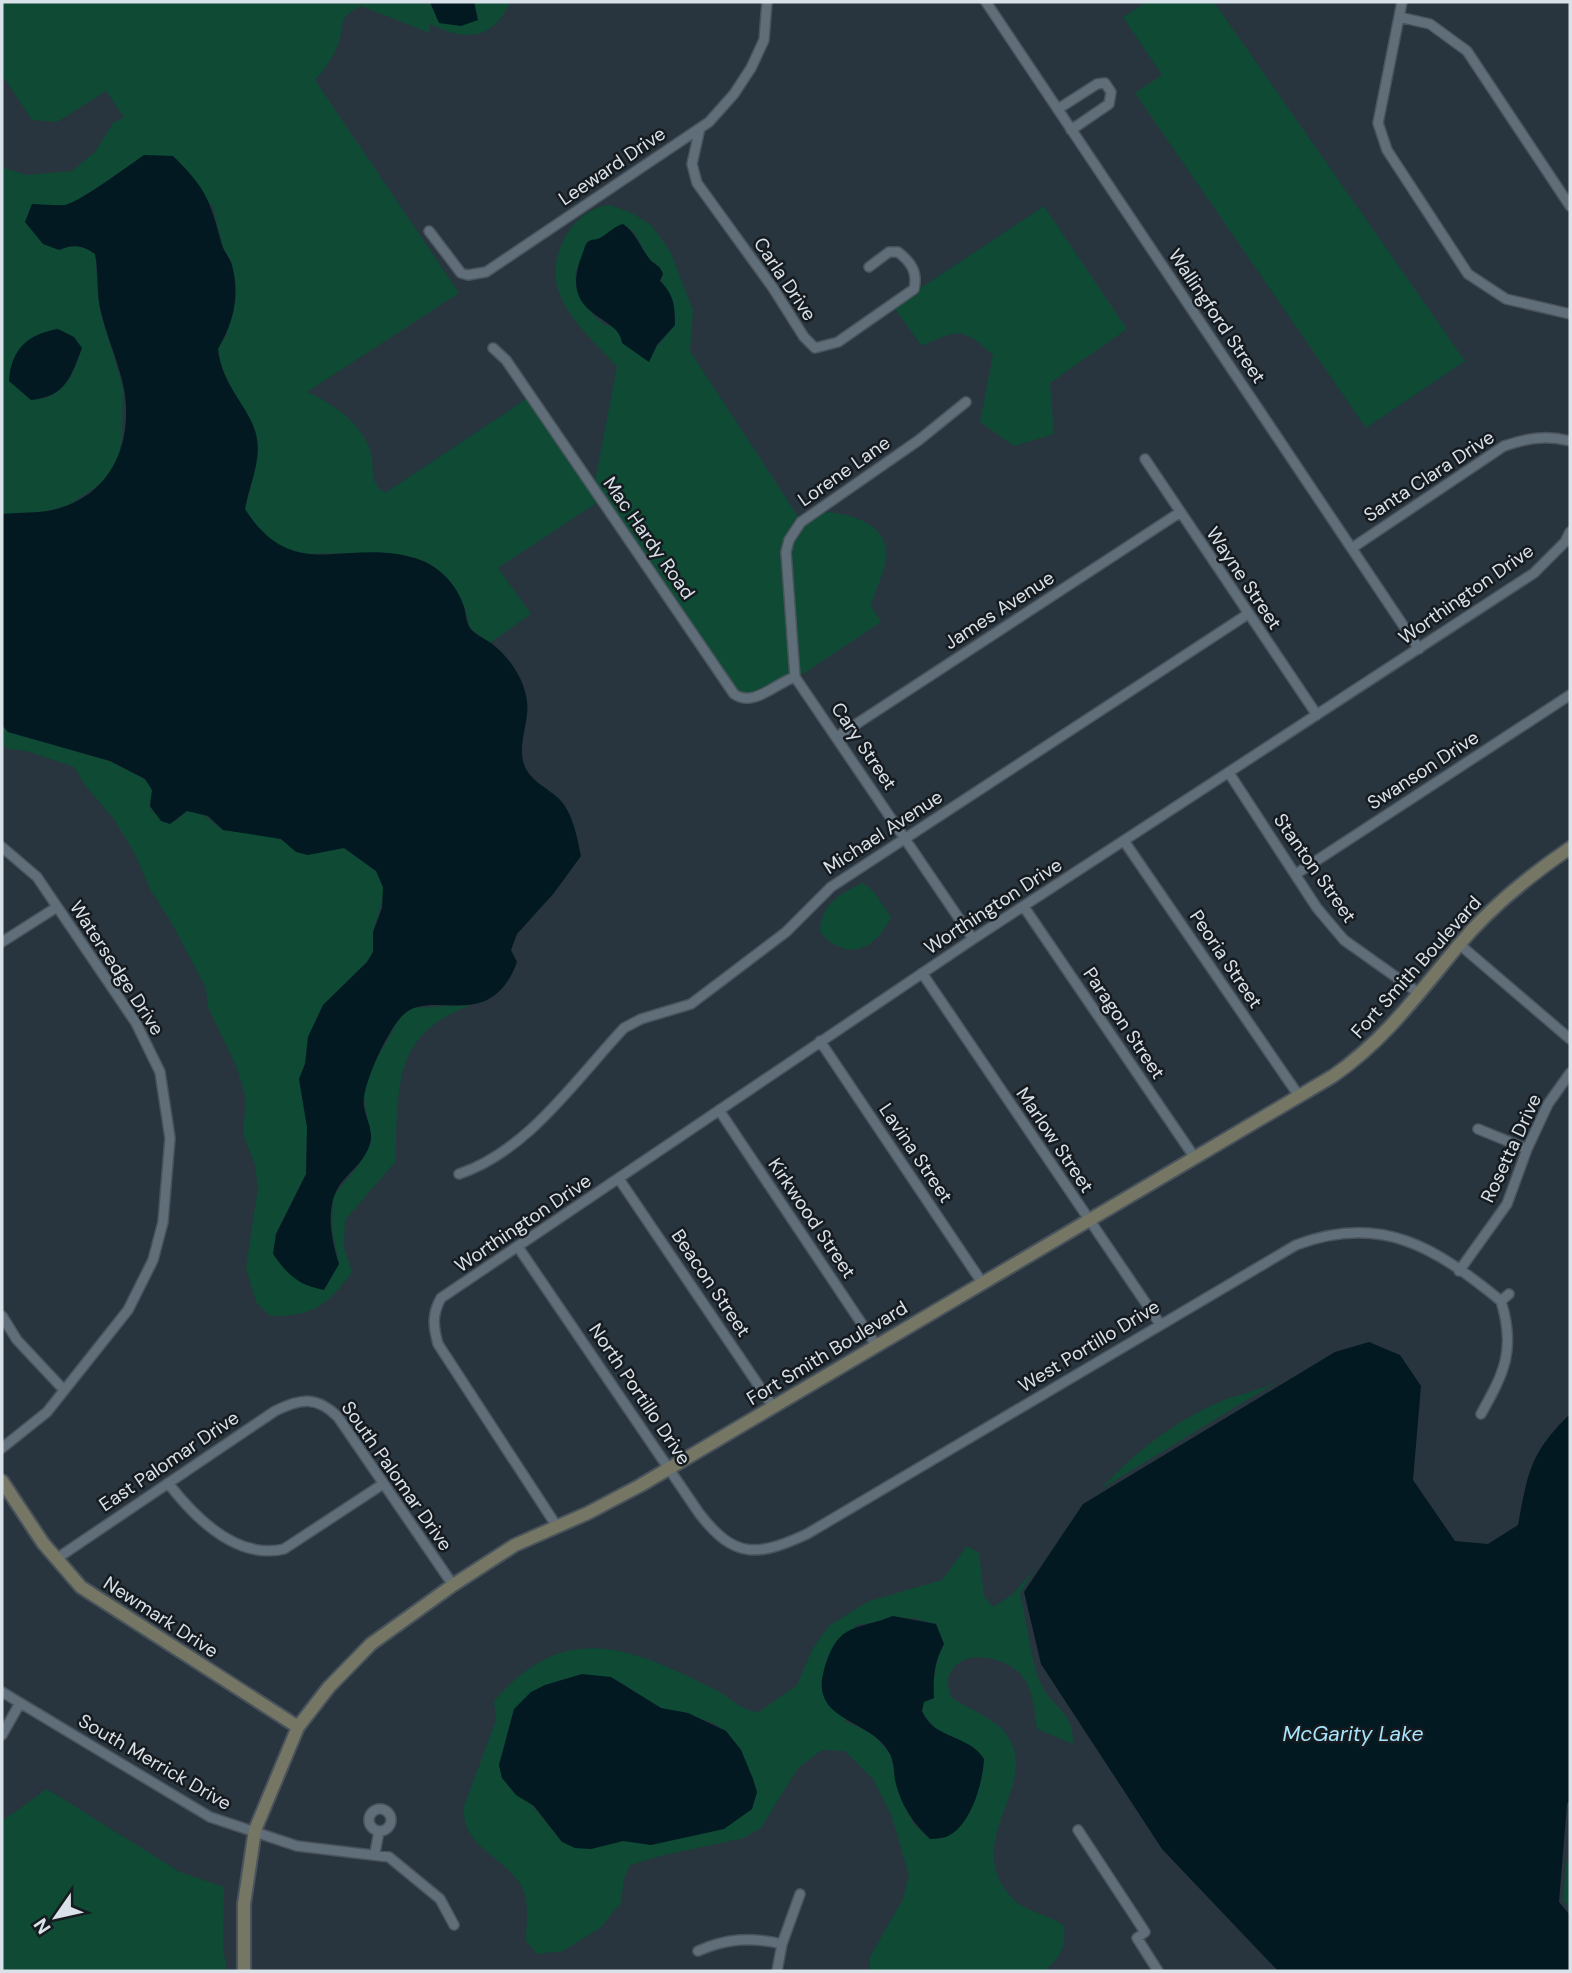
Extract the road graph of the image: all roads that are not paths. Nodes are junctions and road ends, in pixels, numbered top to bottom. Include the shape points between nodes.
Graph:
1 (767, 2) edge
2 (986, 2) edge
3 (1402, 2) edge
4 (1399, 17) junction
5 (1058, 109) junction
6 (700, 128) junction
7 (1071, 130) junction
8 (1570, 206) edge
9 (429, 231) dead end
10 (869, 267) dead end
11 (1570, 314) edge
12 (493, 348) dead end
13 (966, 402) dead end
14 (1570, 441) edge
15 (1145, 459) dead end
16 (1179, 513) junction
17 (1570, 532) edge
18 (1352, 548) junction
19 (1248, 614) junction
20 (1419, 649) junction
21 (795, 677) junction
22 (1570, 695) edge
23 (1317, 715) junction
24 (838, 736) junction
25 (1228, 773) junction
26 (905, 839) junction
27 (1124, 841) junction
28 (2, 847) edge
29 (1570, 848) edge
30 (1296, 873) junction
31 (1024, 906) junction
32 (57, 907) junction
33 (973, 939) junction
34 (2, 942) edge
35 (1459, 944) junction
36 (922, 973) junction
37 (1420, 994) junction
38 (1570, 1039) edge
39 (820, 1041) junction
40 (1570, 1073) edge
41 (1299, 1096) junction
42 (719, 1110) junction
43 (1478, 1129) dead end
44 (1527, 1149) junction
45 (1195, 1158) junction
46 (459, 1174) dead end
47 (620, 1178) junction
48 (1088, 1221) junction
49 (518, 1247) junction
50 (1459, 1271) junction
51 (983, 1284) junction
52 (1509, 1294) dead end
53 (1501, 1301) junction
54 (2, 1316) edge
55 (1160, 1324) junction
56 (876, 1345) junction
57 (63, 1389) junction
58 (306, 1399) joint
59 (774, 1408) junction
60 (1481, 1414) dead end
61 (2, 1448) edge
62 (669, 1468) junction
63 (2, 1481) edge
64 (168, 1483) junction
65 (383, 1484) junction
66 (556, 1525) junction
67 (743, 1551) joint
68 (56, 1559) junction
69 (453, 1585) junction
70 (2, 1692) edge
71 (20, 1703) junction
72 (298, 1727) junction
73 (2, 1735) edge
74 (255, 1830) junction
75 (1078, 1830) dead end
76 (379, 1831) dead end
77 (375, 1853) junction
78 (800, 1894) dead end
79 (454, 1926) dead end
80 (782, 1944) junction
81 (698, 1951) dead end
82 (244, 1971) edge
83 (777, 1971) edge
84 (1158, 1971) edge

1 - 6 street, Leeward Drive via 764,40 751,68 734,94
2 - 5 street, Wallingford Street
3 - 4 street
4 - 8 street via 1430,24 1467,51
4 - 11 street via 1378,123 1387,150 1468,274 1506,299
5 - 7 street, Wallingford Street
5 - 7 street via 1097,84 1105,83 1111,92 1109,104
6 - 9 street, Leeward Drive via 486,272 461,273
6 - 10 street, Carla Drive via 692,164 697,183 815,348 838,342 914,289 912,265 898,252 889,252
7 - 18 street, Wallingford Street
12 - 21 street, Mac Hardy Road via 506,359 734,694 756,698
13 - 21 street, Lorene Lane via 793,532 786,552
14 - 18 street, Santa Clara Drive via 1526,438 1504,446
15 - 16 street, Wayne Street
16 - 19 street, Wayne Street
16 - 24 street, James Avenue
17 - 20 street, Worthington Drive via 1534,573
18 - 20 street, Wallingford Street
19 - 23 street, Wayne Street
19 - 26 street, Michael Avenue
20 - 23 street, Worthington Drive
21 - 24 street, Cary Street
22 - 30 street, Swanson Drive
23 - 25 street, Worthington Drive
24 - 26 street, Cary Street
25 - 27 street, Worthington Drive
25 - 30 street, Stanton Street
26 - 33 street, Cary Street
26 - 46 street, Michael Avenue via 831,887 786,932 691,1004 624,1028 520,1139
27 - 31 street, Worthington Drive
27 - 41 street, Peoria Street
28 - 32 street, Watersedge Drive via 37,877
29 - 35 street, Fort Smith Boulevard via 1502,900
30 - 37 street, Stanton Street via 1344,940
31 - 33 street, Worthington Drive
31 - 45 street, Paragon Street
32 - 34 street
32 - 57 street, Watersedge Drive via 136,1023 160,1072 170,1138 163,1222 153,1260 128,1310
33 - 36 street, Worthington Drive
35 - 37 street, Fort Smith Boulevard
35 - 38 street
36 - 39 street, Worthington Drive
36 - 48 street, Marlow Street
37 - 41 street, Fort Smith Boulevard via 1365,1054
39 - 42 street, Worthington Drive
39 - 51 street, Lavina Street
40 - 44 street, Rosetta Drive via 1548,1104
41 - 45 street, Fort Smith Boulevard
42 - 47 street, Worthington Drive
42 - 56 street, Kirkwood Street
43 - 44 street
44 - 50 street, Rosetta Drive via 1507,1204
45 - 48 street, Fort Smith Boulevard
47 - 49 street, Worthington Drive
47 - 59 street, Beacon Street
48 - 51 street, Fort Smith Boulevard
48 - 55 street, Marlow Street
49 - 62 street, North Portillo Drive
49 - 66 street, Worthington Drive via 441,1298 433,1328 438,1344
50 - 53 street, West Portillo Drive
50 - 55 street, West Portillo Drive via 1413,1242 1372,1231 1324,1235 1296,1245
51 - 56 street, Fort Smith Boulevard
52 - 53 street
53 - 60 street via 1506,1327 1505,1372
54 - 57 street via 17,1340
55 - 67 street, West Portillo Drive via 807,1534 781,1546
56 - 59 street, Fort Smith Boulevard
57 - 61 street, Watersedge Drive via 47,1412
58 - 64 street, East Palomar Drive via 275,1411
58 - 65 street, South Palomar Drive via 318,1401 338,1417
59 - 62 street, Fort Smith Boulevard
62 - 66 street, Fort Smith Boulevard via 588,1513
62 - 67 street, North Portillo Drive via 714,1533
63 - 68 street, Newmark Drive
64 - 65 street via 190,1511 244,1549 269,1553 284,1549
64 - 68 street, East Palomar Drive
65 - 69 street, South Palomar Drive
66 - 69 street, Fort Smith Boulevard
68 - 72 street, Newmark Drive via 99,1601
69 - 72 street, Fort Smith Boulevard via 371,1644
70 - 71 street, South Merrick Drive
71 - 73 street
71 - 74 street, South Merrick Drive via 210,1817
72 - 74 street, Fort Smith Boulevard
74 - 77 street, South Merrick Drive via 297,1846
74 - 82 street, Fort Smith Boulevard via 244,1904
75 - 84 street via 1144,1932 1137,1938
76 - 77 street
77 - 79 street, South Merrick Drive via 416,1876 440,1899
78 - 80 street
80 - 81 street via 751,1937
80 - 83 street

